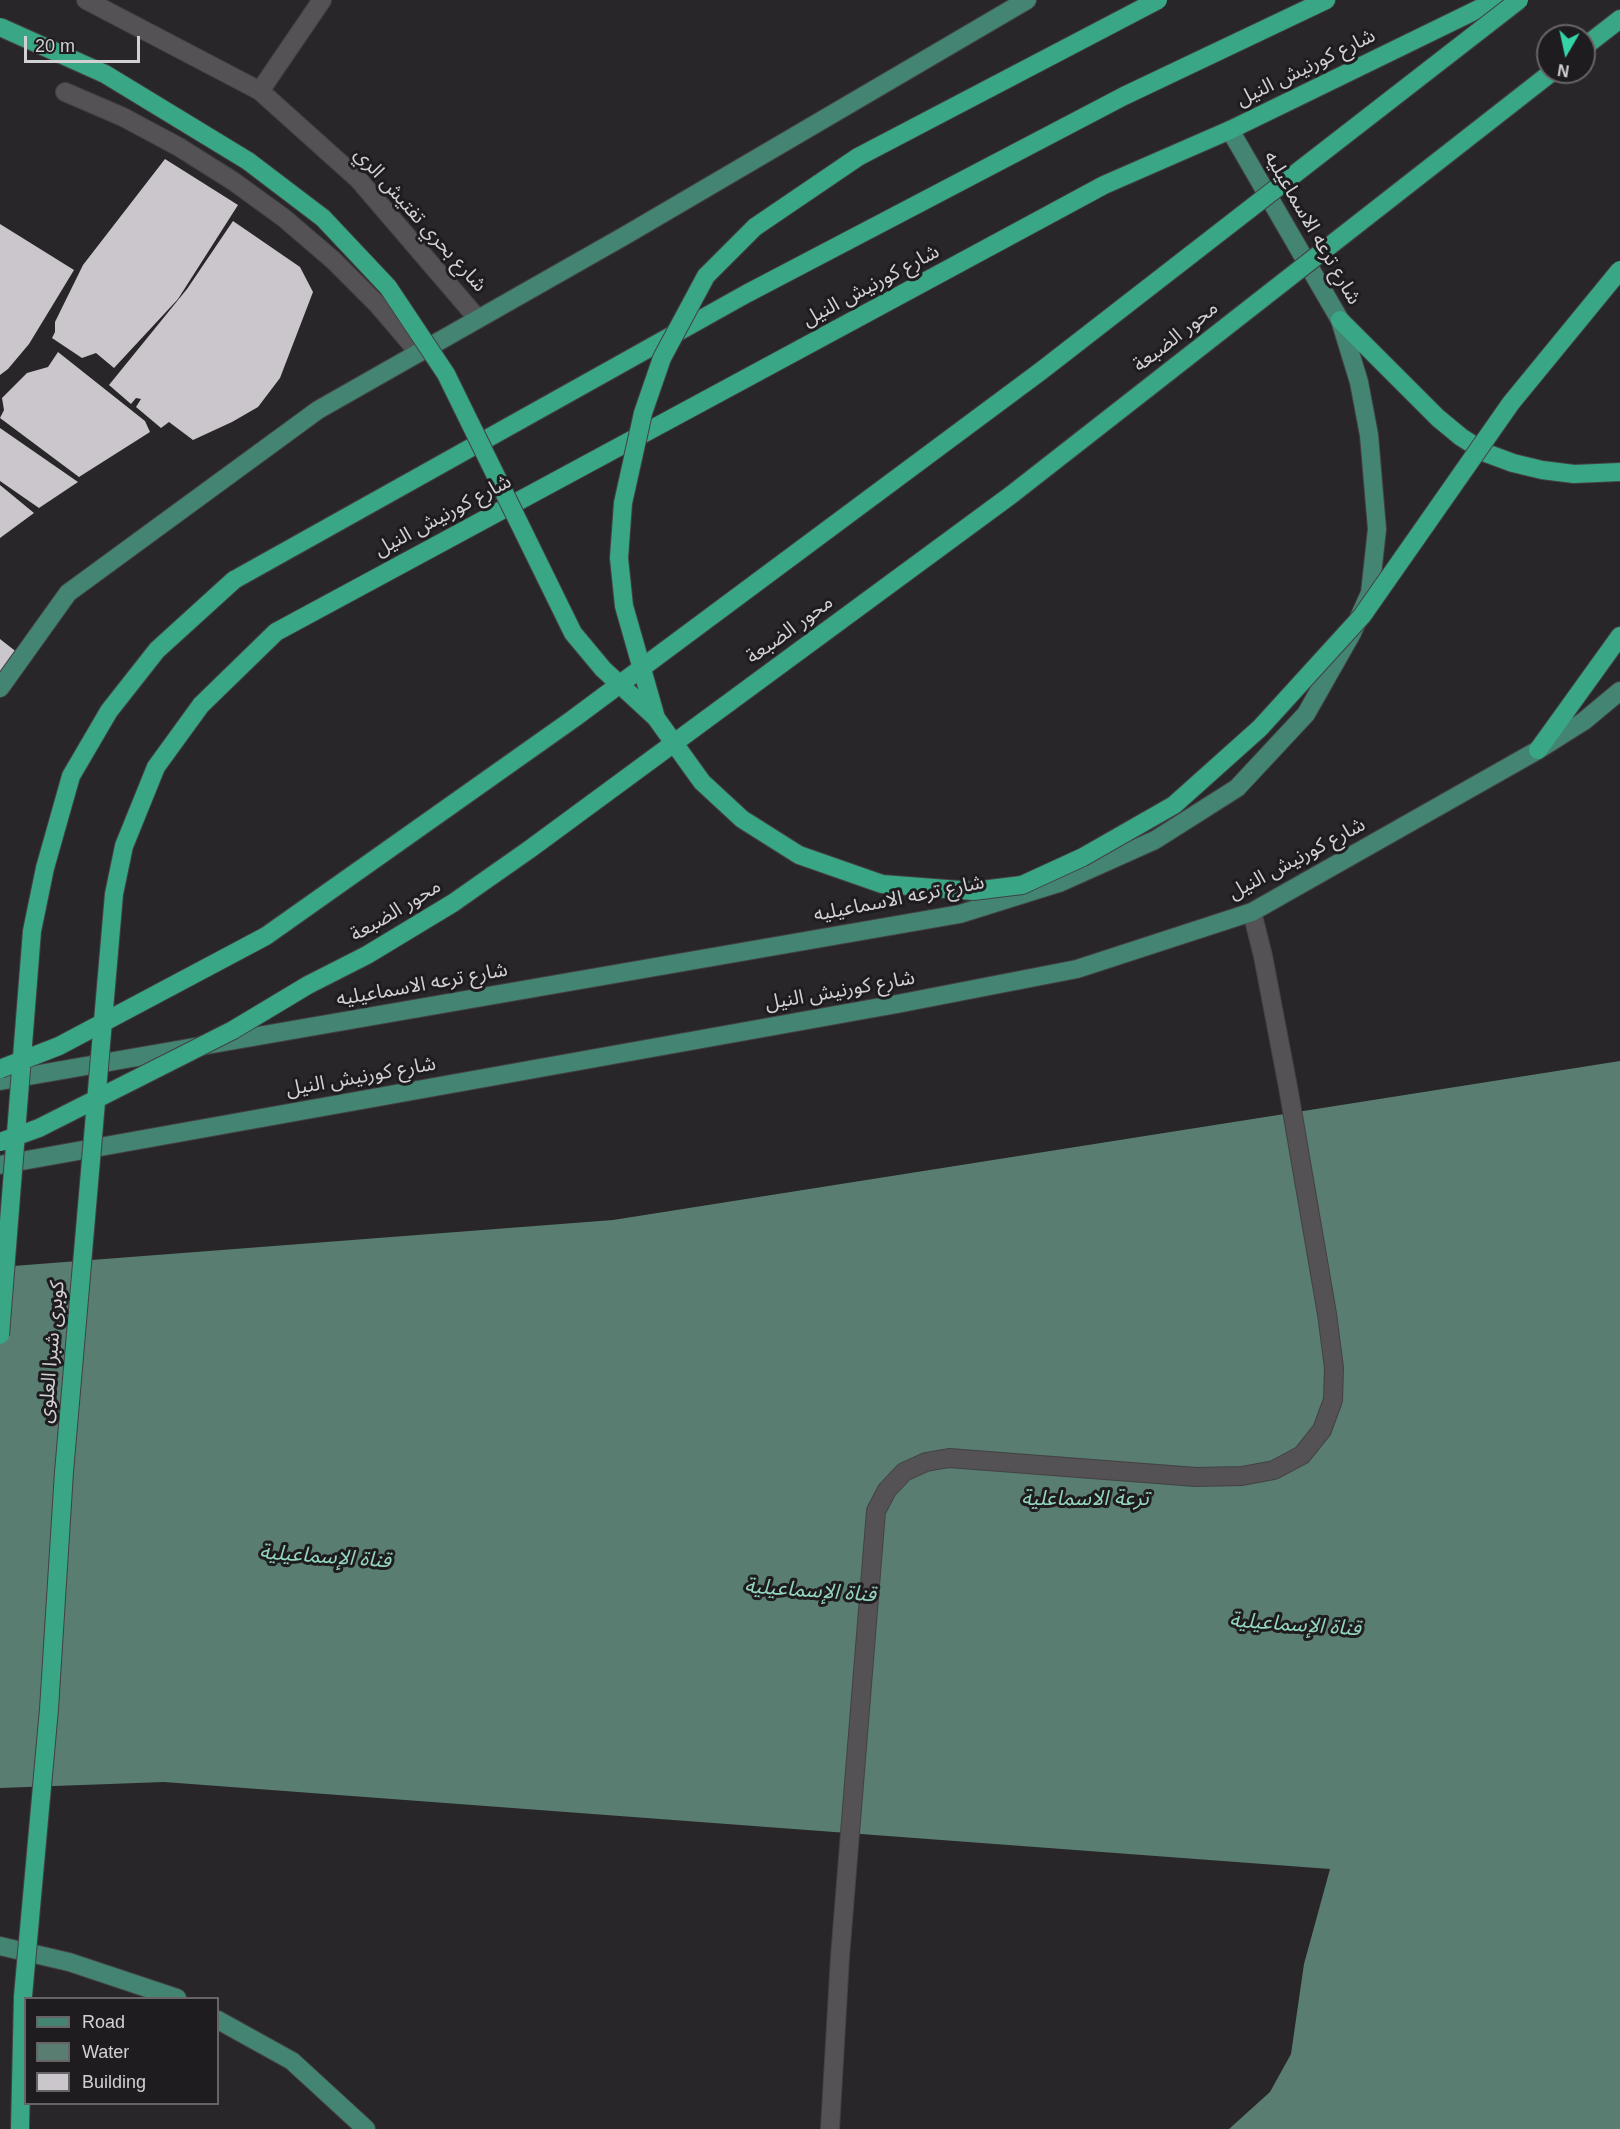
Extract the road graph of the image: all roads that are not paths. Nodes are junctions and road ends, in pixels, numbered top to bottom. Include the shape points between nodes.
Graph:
1 (86, 0) edge
2 (322, 0) edge
3 (1027, 0) edge
4 (1158, 0) edge
5 (1326, 0) edge
6 (1497, 0) edge
7 (1519, 0) edge
8 (1620, 19) edge
9 (0, 27) edge
10 (1596, 38) edge
11 (1537, 84) edge
12 (260, 91) junction
13 (64, 92) dead end
14 (1230, 130) junction
15 (1620, 270) edge
16 (478, 319) junction
17 (1340, 320) junction
18 (419, 353) junction
19 (1620, 472) edge
20 (276, 632) joint
21 (1620, 636) edge
22 (0, 688) edge
23 (1620, 691) edge
24 (656, 718) junction
25 (1538, 750) junction
26 (1252, 912) junction
27 (0, 1069) edge
28 (0, 1081) edge
29 (0, 1142) edge
30 (2, 1161) edge
31 (0, 1335) edge
32 (0, 1946) edge
33 (174, 1997) edge
34 (219, 2021) edge
35 (20, 2129) edge
36 (366, 2129) edge
37 (830, 2129) edge

1 - 12 street, شارع بحري تفتيش الري
2 - 12 street
3 - 16 main road
4 - 24 highway, bridge via 858,157 755,227 706,276 662,358 643,413 623,503 619,558 624,606
5 - 31 highway, bridge via 1124,96 746,294 234,580 157,650 109,711 71,776 45,868 32,931
6 - 14 highway, شارع كورنيش النيل
7 - 27 highway, bridge via 1012,392 573,719 266,936 69,1040
8 - 10 highway
9 - 24 highway, bridge via 105,74 248,160 323,218 388,287 446,374 573,633 603,669
11 - 29 highway, محور الضبعة, bridge via 1011,495 453,903 233,1030 39,1128
12 - 16 street, شارع بحري تفتيش الري via 358,179
13 - 18 street via 132,122 233,181 333,260
14 - 17 main road, شارع ترعه الاسماعيليه
14 - 20 highway, شارع كورنيش النيل via 1104,185
15 - 24 highway, bridge via 1511,403 1362,616 1268,720 1174,805 1083,857 1022,885 973,891 882,884 799,855 742,819 702,782
16 - 18 main road
17 - 19 highway via 1438,418 1486,453 1542,471
17 - 28 main road, شارع ترعه الاسماعيليه via 1359,382 1373,468 1377,529 1370,593 1306,714 1237,788 1155,840 1059,883 960,914
18 - 22 main road via 318,410 68,593
20 - 35 highway, كوبرى شبرا العلوى, bridge via 201,705 156,767 124,846 114,894 23,1996
21 - 25 highway
23 - 25 main road, شارع كورنيش النيل via 1584,722
25 - 26 main road, شارع كورنيش النيل
26 - 30 main road, شارع كورنيش النيل via 1077,969
26 - 37 street via 1288,1086 1327,1314 1334,1400 1322,1430 1302,1455 1274,1470 1242,1476 1196,1477 949,1458 926,1462 904,1472 887,1490 876,1511
32 - 33 main road via 69,1962
34 - 36 main road via 292,2061

